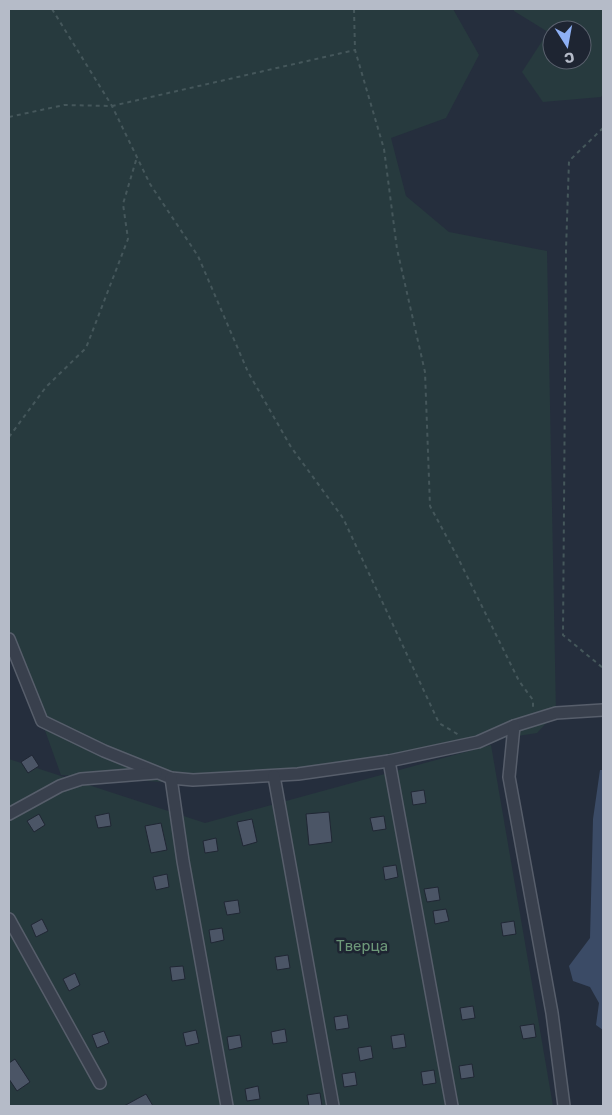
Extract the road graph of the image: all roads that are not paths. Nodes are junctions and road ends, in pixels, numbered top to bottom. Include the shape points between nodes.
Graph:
1 (9, 639) edge
2 (603, 710) edge
3 (514, 726) junction
4 (389, 761) junction
5 (159, 773) junction
6 (274, 776) junction
7 (171, 778) junction
8 (9, 814) edge
9 (9, 919) edge
10 (100, 1083) dead end
11 (227, 1106) edge
12 (333, 1106) edge
13 (452, 1106) edge
14 (564, 1106) edge

1 - 5 street via 42,721
2 - 3 street via 556,713
3 - 4 street via 472,743
3 - 14 street via 509,777 552,1014
4 - 6 street
4 - 13 street
5 - 7 street
5 - 8 street via 81,779 60,786
6 - 7 street
6 - 12 street
7 - 11 street
9 - 10 street

